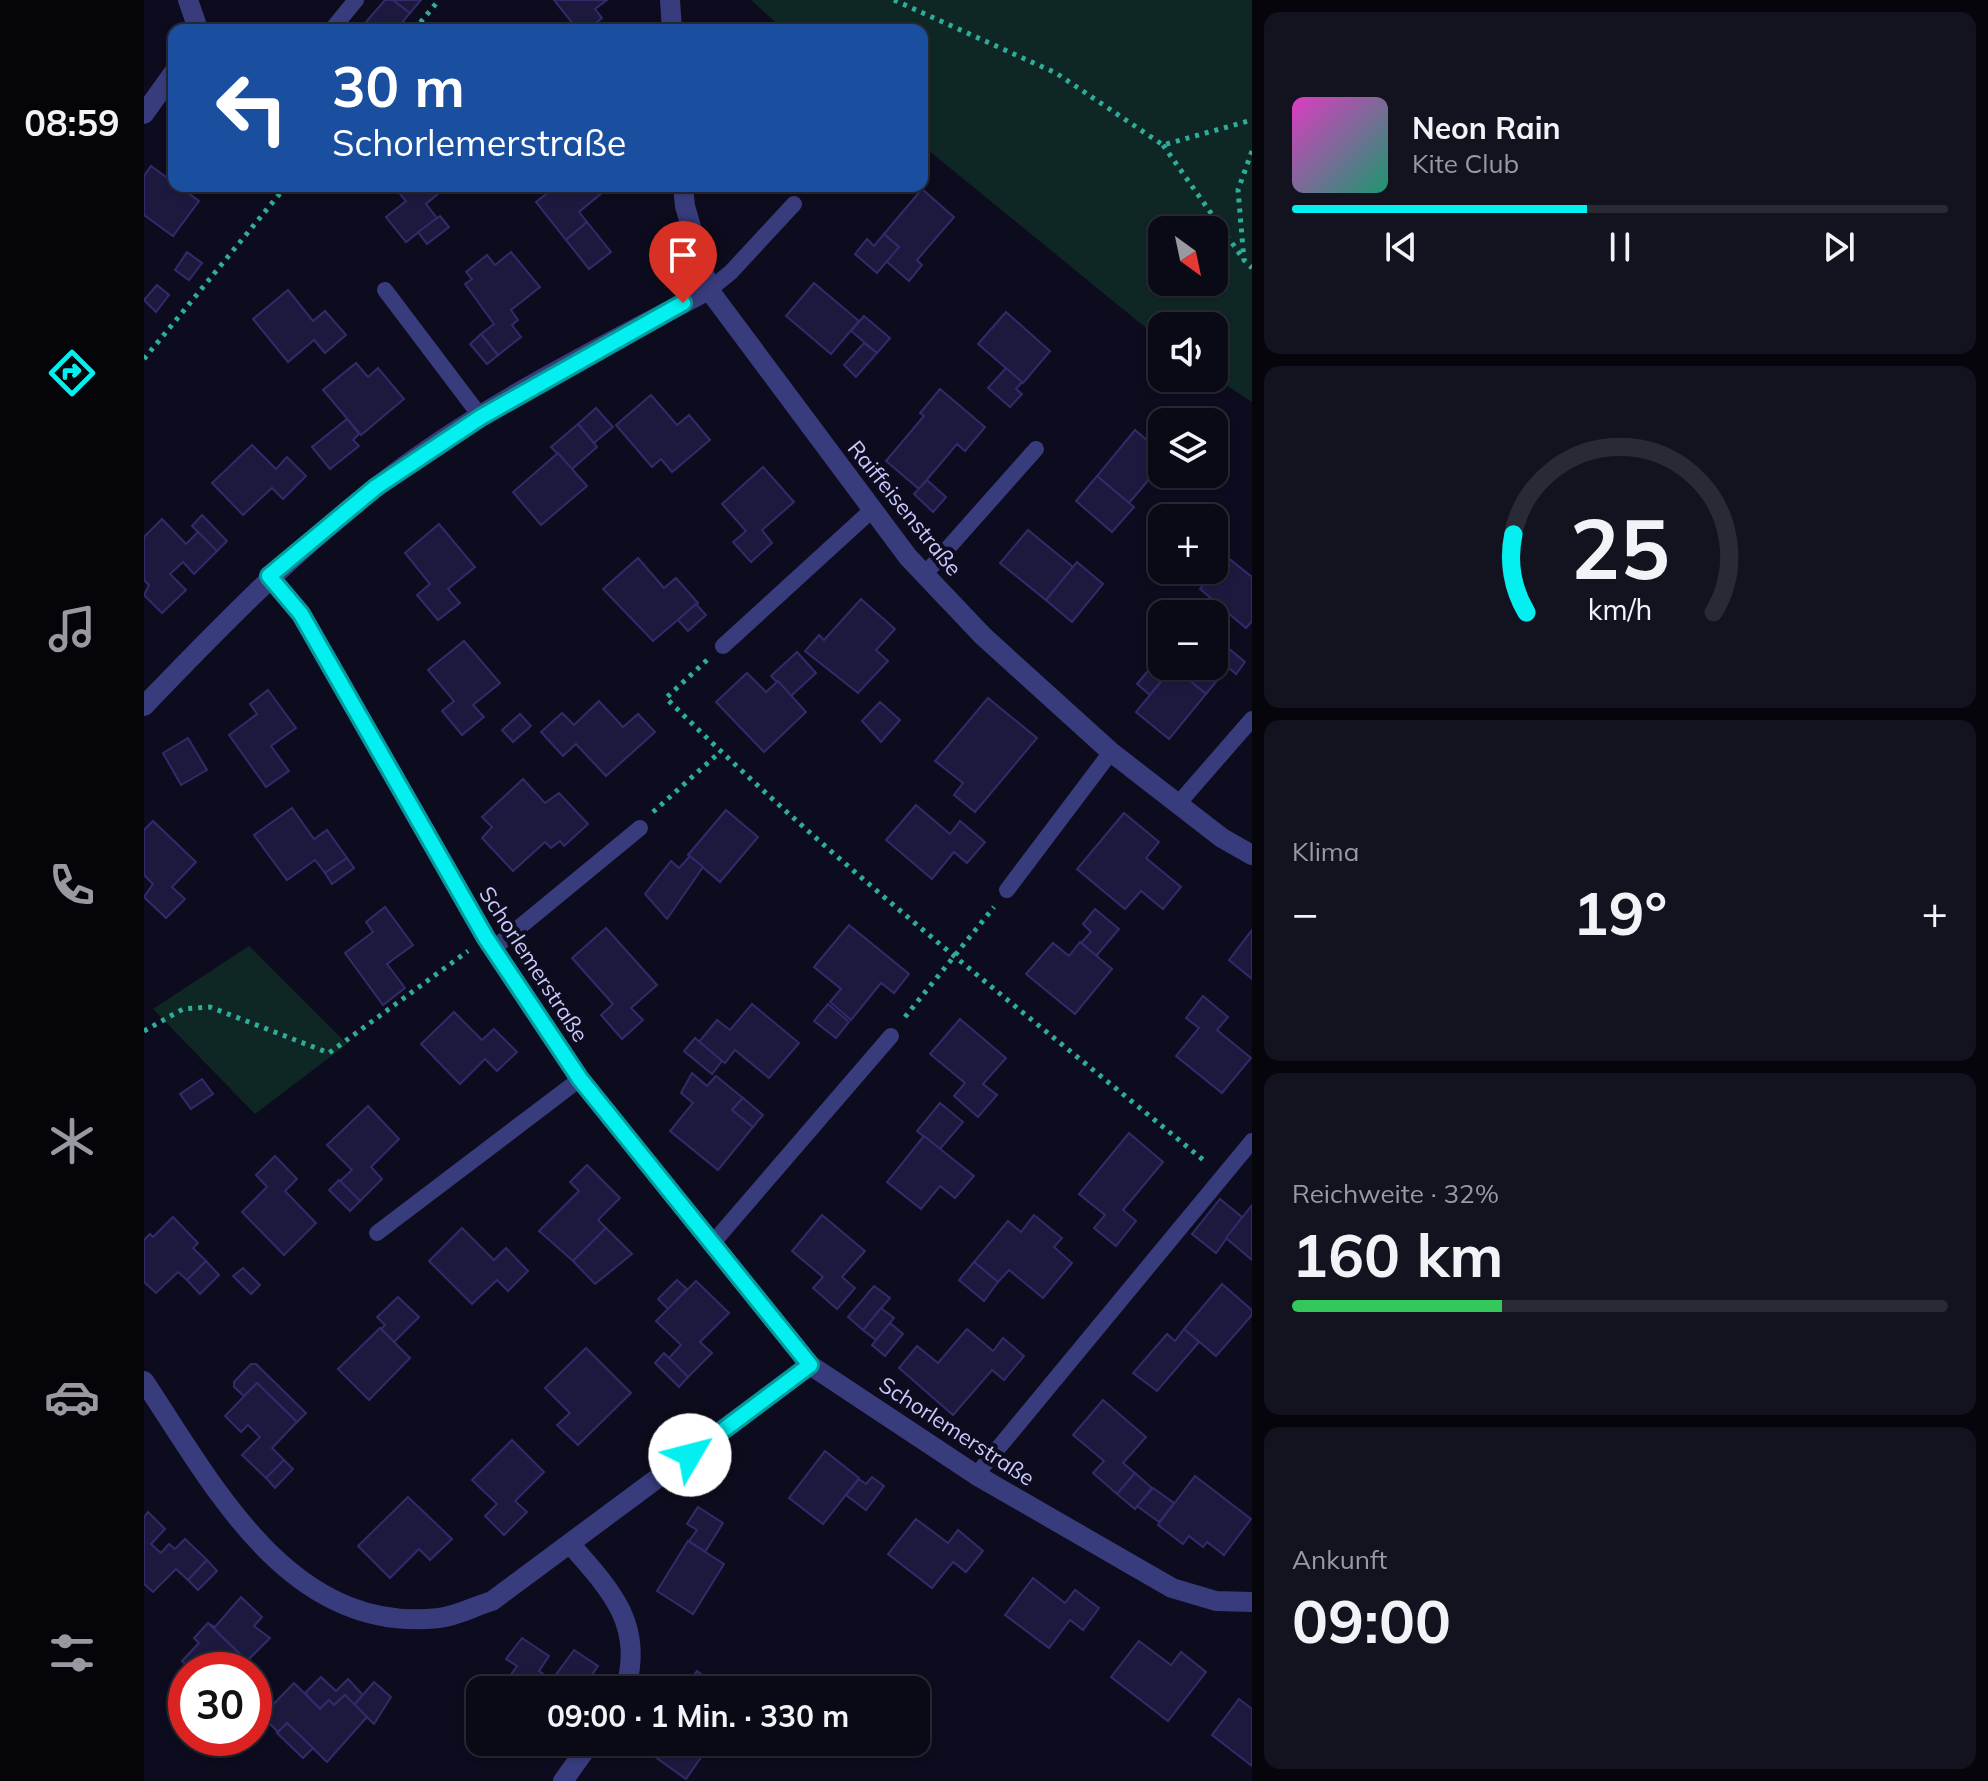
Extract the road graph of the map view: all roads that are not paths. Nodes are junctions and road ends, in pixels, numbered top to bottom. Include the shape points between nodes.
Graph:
1 (188, 0) edge
2 (356, 0) edge
3 (670, 0) edge
4 (196, 24) edge
5 (336, 24) edge
6 (672, 24) edge
7 (168, 80) edge
8 (144, 114) edge
9 (684, 192) edge
10 (794, 204) dead end
11 (385, 290) dead end
12 (709, 290) junction
13 (481, 417) junction
14 (1036, 449) dead end
15 (873, 509) junction
16 (925, 574) junction
17 (269, 576) junction
18 (723, 646) road end
19 (144, 706) edge
20 (1252, 719) edge
21 (1111, 752) junction
22 (1178, 804) junction
23 (640, 828) road end
24 (1252, 855) edge
25 (1007, 890) road end
26 (490, 943) junction
27 (891, 1036) road end
28 (580, 1079) junction
29 (1252, 1141) edge
30 (377, 1233) dead end
31 (711, 1245) junction
32 (810, 1365) junction
33 (144, 1381) edge
34 (976, 1475) junction
35 (571, 1545) junction
36 (1252, 1602) edge
37 (629, 1676) edge
38 (581, 1756) edge
39 (563, 1781) edge

1 - 4 street
2 - 5 lane
3 - 6 street
7 - 8 street
9 - 12 street, Raiffeisenstraße
10 - 12 lane
11 - 13 lane
12 - 13 street
12 - 15 street, Raiffeisenstraße
13 - 17 street via 376,487
14 - 16 lane
15 - 16 street, Raiffeisenstraße
15 - 18 lane
16 - 21 street, Raiffeisenstraße via 983,636
17 - 19 street
17 - 26 street, Schorlemerstraße via 301,614 350,694
20 - 22 lane
21 - 22 street, Raiffeisenstraße
21 - 25 lane
22 - 24 street, Raiffeisenstraße
23 - 26 lane
26 - 28 street, Schorlemerstraße
27 - 31 lane
28 - 30 lane
28 - 31 street, Schorlemerstraße
29 - 34 lane
31 - 32 street, Schorlemerstraße
32 - 34 street, Schorlemerstraße
32 - 35 street
33 - 35 street via 266,1553 311,1589 349,1607 389,1618 441,1618 492,1601
34 - 36 street, Schorlemerstraße via 1172,1588 1216,1601
35 - 37 street via 606,1585 631,1631
38 - 39 street

